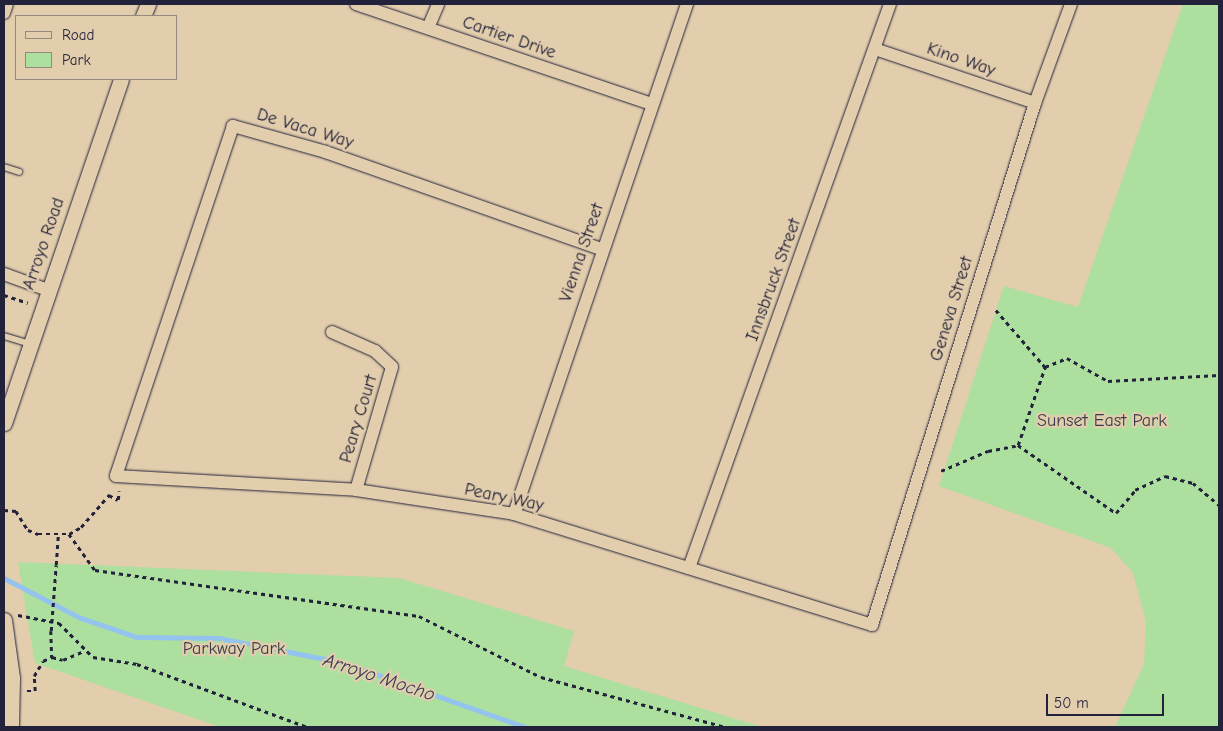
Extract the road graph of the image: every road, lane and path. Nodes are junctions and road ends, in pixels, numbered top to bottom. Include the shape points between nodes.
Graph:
1 (7, 4) edge
2 (356, 4) edge
3 (438, 4) edge
4 (687, 4) edge
5 (890, 4) edge
6 (1071, 4) edge
7 (4, 14) edge
8 (428, 28) junction
9 (875, 49) junction
10 (121, 80) edge
11 (1035, 103) junction
12 (652, 104) junction
13 (4, 167) edge
14 (19, 172) dead end
15 (601, 249) junction
16 (4, 274) edge
17 (48, 290) junction
18 (4, 295) edge
19 (42, 308) junction
20 (996, 310) dead end
21 (332, 332) dead end
22 (4, 336) edge
23 (30, 344) junction
24 (1044, 367) junction
25 (1219, 375) edge
26 (6, 404) edge
27 (4, 423) edge
28 (1018, 445) junction
29 (941, 472) dead end
30 (119, 476) junction
31 (356, 490) junction
32 (1219, 505) edge
33 (4, 510) edge
34 (514, 514) junction
35 (69, 534) junction
36 (58, 535) junction
37 (689, 568) junction
38 (9, 617) edge
39 (872, 625) joint
40 (84, 651) junction
41 (52, 657) junction
42 (12, 691) junction
43 (12, 727) edge
44 (307, 727) edge
45 (725, 727) edge

1 - 7 street
2 - 8 street, Cartier Drive
3 - 8 street
4 - 12 street, Vienna Street
5 - 9 street, Innsbruck Street
6 - 11 street, Geneva Street
8 - 12 street, Cartier Drive
9 - 11 street, Kino Way
9 - 37 street, Innsbruck Street
10 - 17 street, Arroyo Road
11 - 39 street, Geneva Street
12 - 15 street, Vienna Street
13 - 14 lane
15 - 30 street, De Vaca Way via 326,152 233,126
15 - 34 street, Vienna Street
16 - 17 street
17 - 19 street, Arroyo Road
18 - 19 path
19 - 23 street, Arroyo Road
20 - 24 path
21 - 31 street, Peary Court via 375,351 392,366
22 - 23 lane
23 - 26 street, Arroyo Road
24 - 25 path via 1067,358 1108,381
24 - 28 path
26 - 27 street, Arroyo Road
28 - 29 path via 988,451
28 - 32 path via 1116,513 1135,490 1165,476 1193,483
30 - 31 street, Peary Way
30 - 35 path via 118,500 109,496 81,528
31 - 34 street, Peary Way
33 - 36 path via 16,511 28,530
34 - 37 street, Peary Way
35 - 36 path
35 - 45 path via 95,570 419,616 541,677
36 - 41 path, bridge
37 - 39 street, Peary Way
38 - 40 path via 59,623
38 - 42 street via 7,643
40 - 41 path via 63,660
40 - 44 path via 93,657 137,664
41 - 42 path via 43,661 34,676 35,691
42 - 43 street

